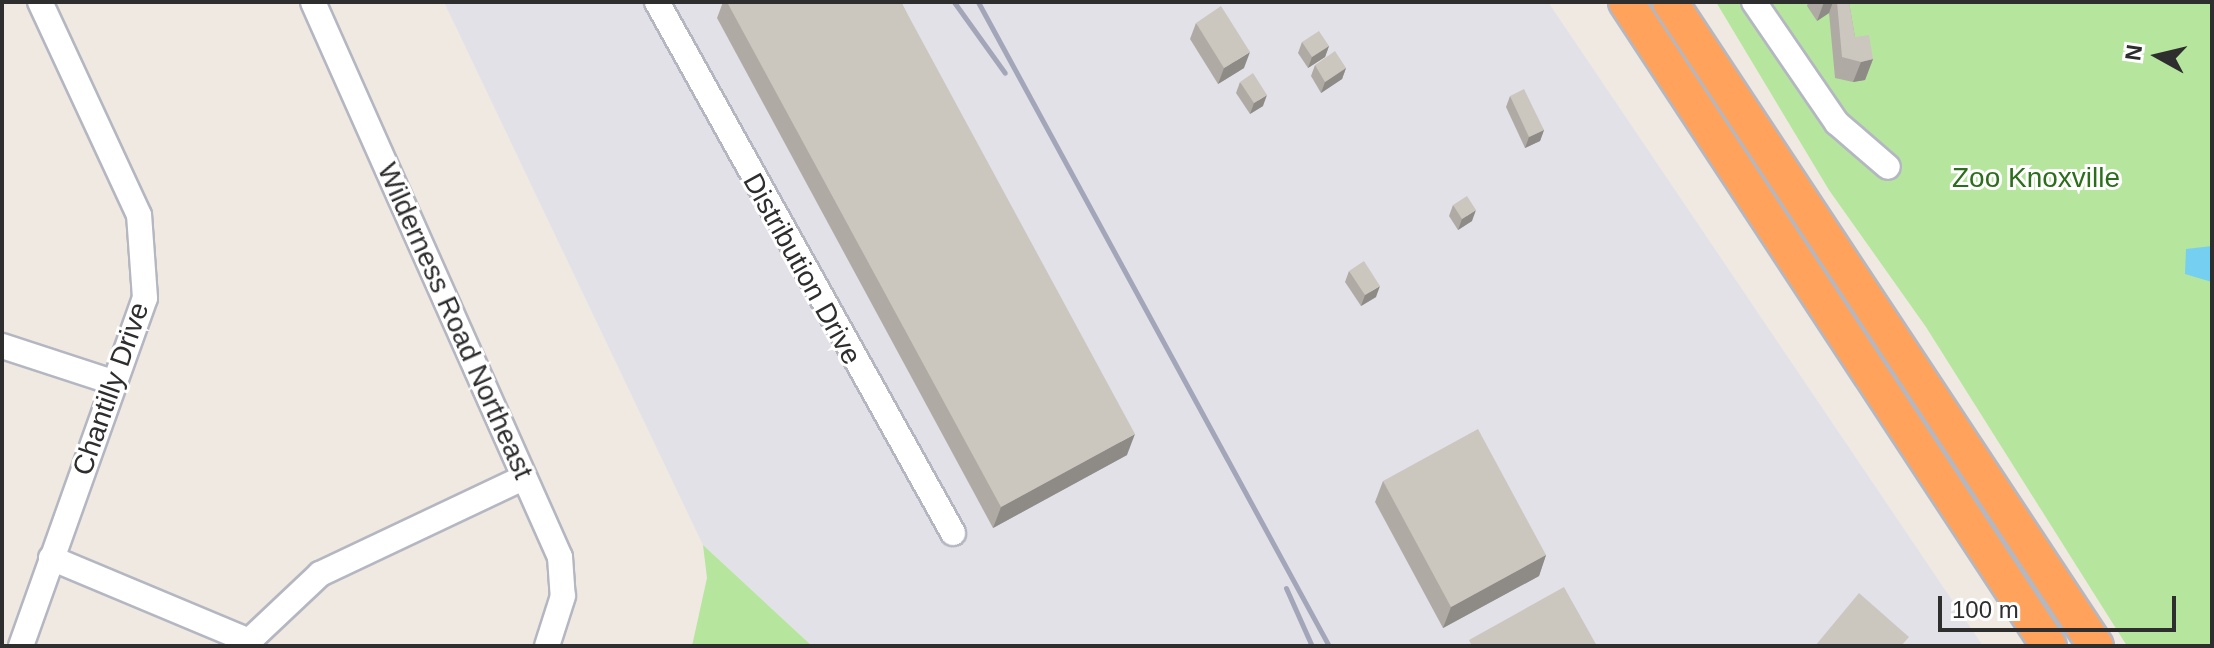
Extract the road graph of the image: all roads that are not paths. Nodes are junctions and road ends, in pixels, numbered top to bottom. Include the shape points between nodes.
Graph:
1 (40, 2) edge
2 (313, 2) edge
3 (657, 2) edge
4 (1626, 2) edge
5 (1670, 2) edge
6 (1754, 2) edge
7 (1888, 167) dead end
8 (2, 346) edge
9 (115, 383) junction
10 (523, 478) junction
11 (953, 533) dead end
12 (51, 558) junction
13 (248, 644) edge
14 (21, 646) edge
15 (547, 646) edge
16 (2049, 646) edge
17 (2096, 646) edge

1 - 9 street, Chantilly Drive via 139,215 145,298
2 - 10 street, Wilderness Road Northeast
3 - 11 street, Distribution Drive
4 - 16 highway
5 - 17 highway
6 - 7 street via 1837,123
8 - 9 street
9 - 12 street, Chantilly Drive
10 - 13 street via 320,574
10 - 15 street, Wilderness Road Northeast via 560,557 563,596
12 - 13 street
12 - 14 street, Chantilly Drive

